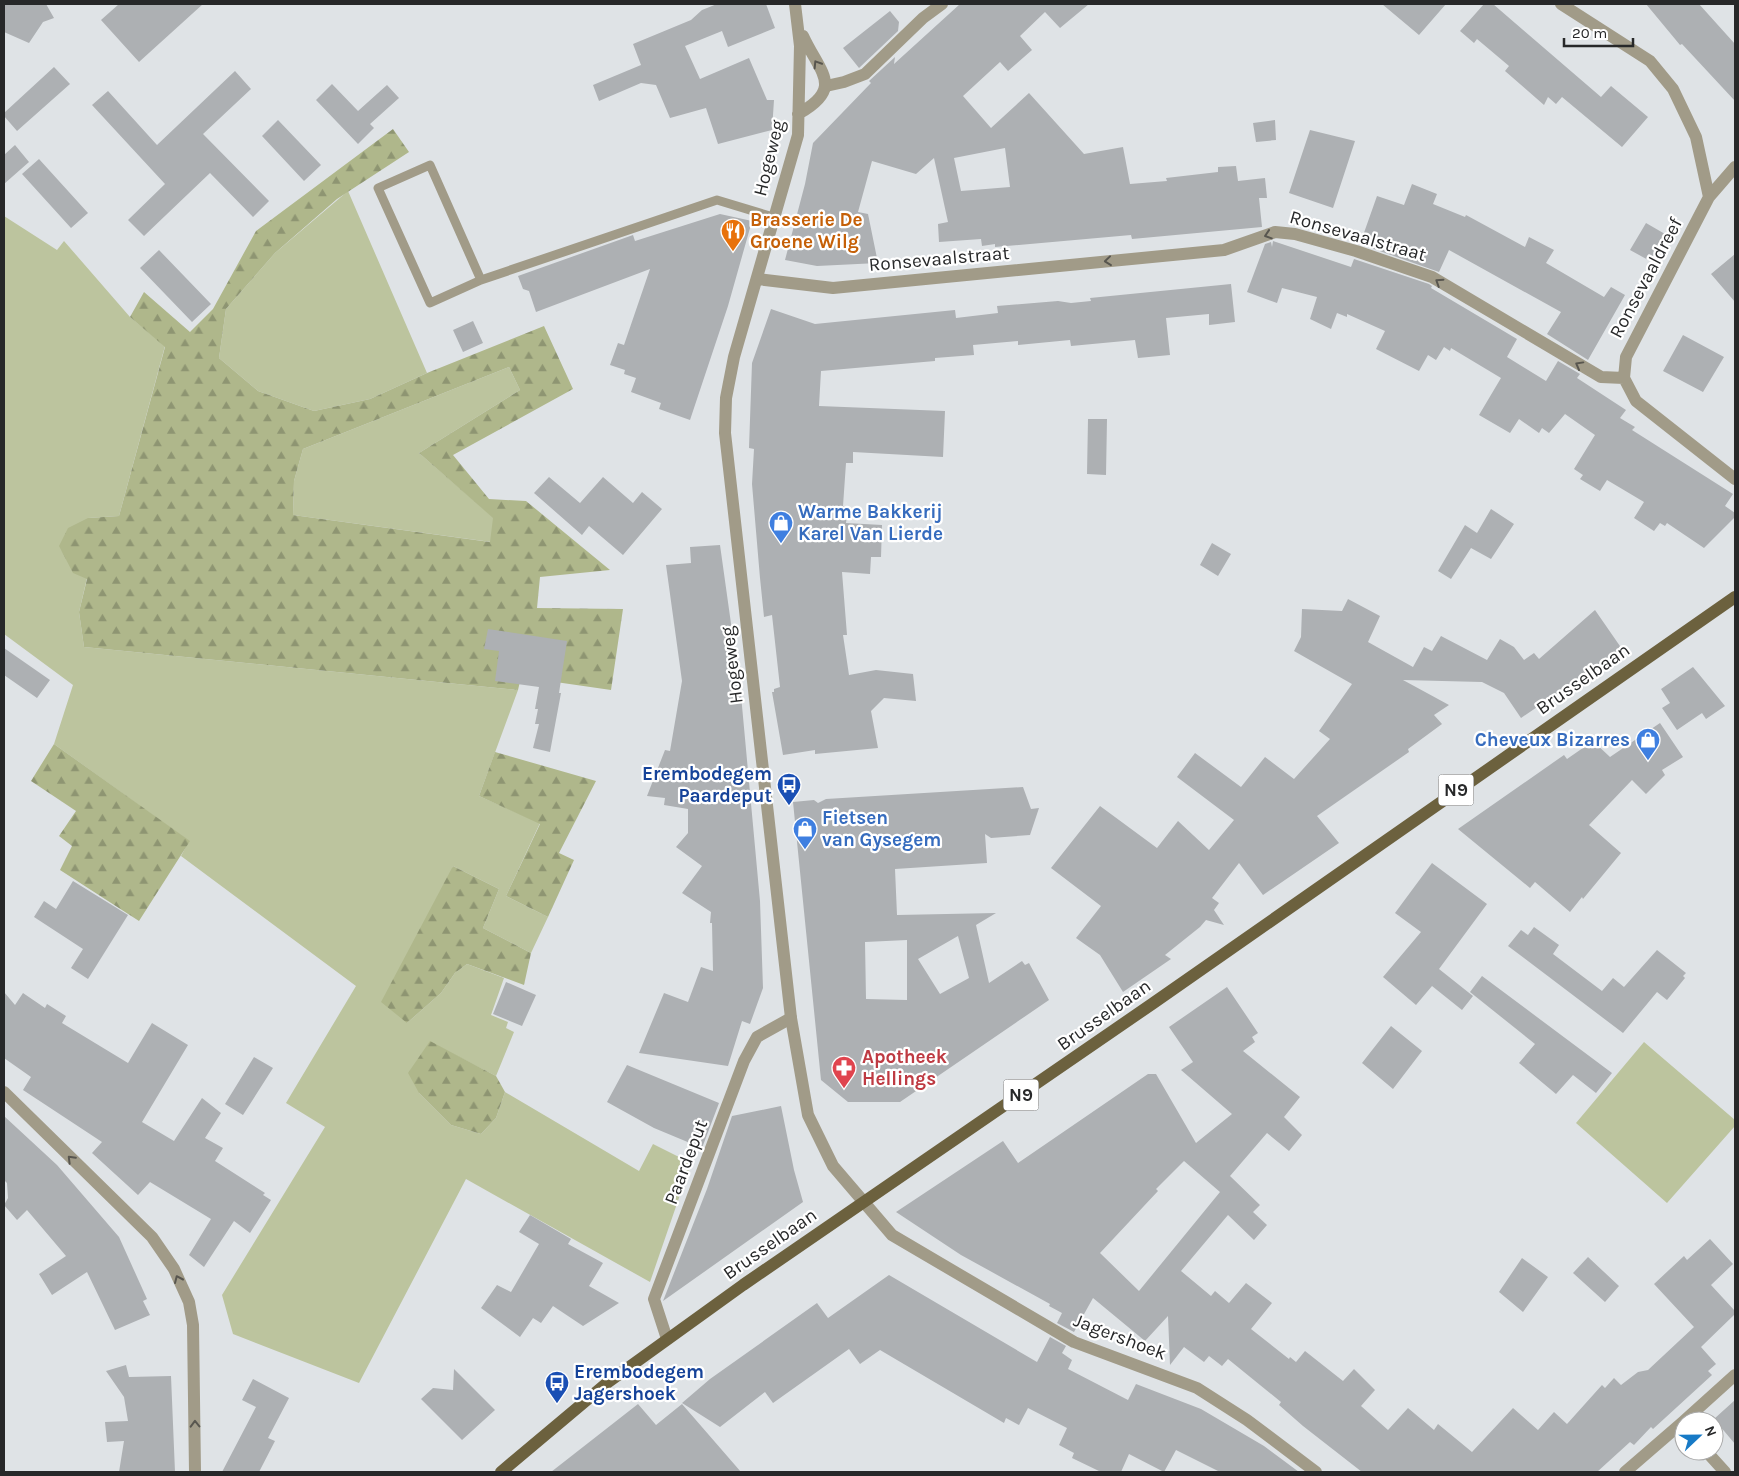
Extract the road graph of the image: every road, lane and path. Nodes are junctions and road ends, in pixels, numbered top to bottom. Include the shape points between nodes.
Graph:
1 (794, 4) edge
2 (942, 4) edge
3 (1560, 4) edge
4 (797, 25) junction
5 (826, 86) junction
6 (798, 114) junction
7 (1735, 167) edge
8 (1709, 197) junction
9 (773, 217) junction
10 (757, 279) junction
11 (482, 280) junction
12 (1624, 378) junction
13 (1735, 479) edge
14 (1735, 596) edge
15 (791, 1018) junction
16 (4, 1092) edge
17 (862, 1203) junction
18 (667, 1339) junction
19 (1735, 1375) edge
20 (1697, 1411) edge
21 (1674, 1431) edge
22 (1715, 1461) edge
23 (195, 1472) edge
24 (501, 1472) edge
25 (1316, 1472) edge
26 (1625, 1472) edge
27 (1725, 1472) edge

1 - 4 street, Hogeweg
2 - 5 street via 865,74
3 - 8 street via 1650,61 1673,89 1696,137
5 -> 4 street, Hogeweg
4 - 6 street, Hogeweg via 800,46
5 - 6 street, Hogeweg via 822,98
6 - 9 street, Hogeweg via 798,134
7 - 8 street, Ronsevaaldreef
8 - 12 street, Ronsevaaldreef via 1626,357
9 - 10 street, Hogeweg
9 - 11 lane via 718,200
12 -> 10 street, Ronsevaalstraat via 1601,377 1432,278 1295,234 1275,232 1224,250 833,288
10 - 15 street, Hogeweg via 734,357 726,398 725,433
11 - 11 lane via 430,165 378,188 430,303
12 - 13 street via 1636,401
14 - 17 main road, Brusselbaan / N9
15 - 17 street, Hogeweg via 808,1115 833,1166
15 - 18 street, Paardeput via 757,1037 744,1060 654,1299
23 -> 16 street via 194,1325 189,1302 174,1269 152,1237
17 - 18 main road, Brusselbaan / N9
17 - 25 street, Jagershoek via 892,1235 1074,1342 1197,1388 1247,1420
18 - 24 main road, Brusselbaan / N9 via 607,1383
19 - 20 street
21 - 26 street
22 - 27 street

